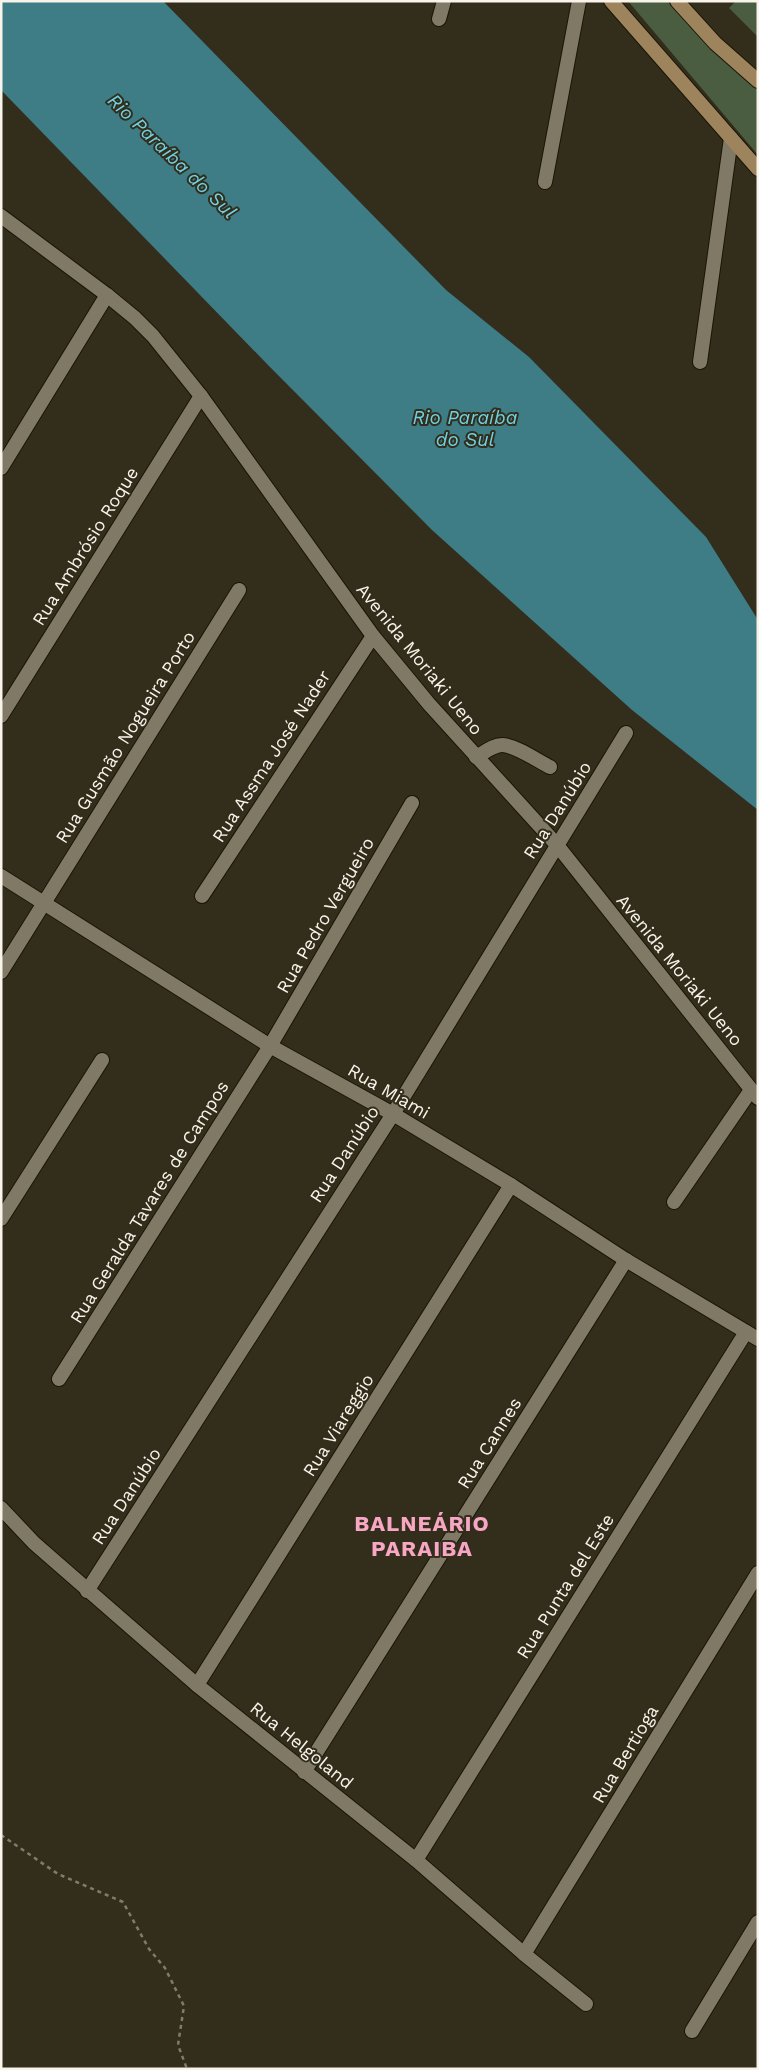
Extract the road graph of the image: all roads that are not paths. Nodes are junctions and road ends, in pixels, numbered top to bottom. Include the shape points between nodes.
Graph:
1 (444, 1) edge
2 (579, 1) edge
3 (611, 1) edge
4 (677, 1) edge
5 (439, 19) dead end
6 (758, 81) edge
7 (731, 138) junction
8 (758, 169) edge
9 (545, 182) dead end
10 (1, 216) edge
11 (107, 295) junction
12 (700, 362) dead end
13 (201, 396) junction
14 (1, 468) edge
15 (239, 590) dead end
16 (372, 636) junction
17 (1, 716) edge
18 (626, 733) dead end
19 (476, 757) junction
20 (550, 767) dead end
21 (412, 803) dead end
22 (557, 845) junction
23 (1, 876) edge
24 (202, 896) dead end
25 (44, 904) junction
26 (1, 972) edge
27 (270, 1046) junction
28 (102, 1060) dead end
29 (754, 1094) edge
30 (393, 1114) junction
31 (511, 1185) junction
32 (674, 1202) dead end
33 (1, 1219) edge
34 (626, 1260) junction
35 (752, 1335) edge
36 (59, 1378) dead end
37 (1, 1508) edge
38 (758, 1573) edge
39 (87, 1591) junction
40 (197, 1685) junction
41 (304, 1772) junction
42 (416, 1860) junction
43 (758, 1922) edge
44 (524, 1954) junction
45 (586, 2004) dead end
46 (692, 2031) dead end

1 - 5 street
2 - 9 street
3 - 7 main road
4 - 6 main road via 715,43
7 - 8 main road
7 - 12 street
10 - 11 street, Avenida Moriaki Ueno
11 - 13 street, Avenida Moriaki Ueno via 153,336
11 - 14 street
13 - 16 street, Avenida Moriaki Ueno
13 - 17 street, Rua Ambrósio Roque
15 - 25 street, Rua Gusmão Nogueira Porto
16 - 19 street, Avenida Moriaki Ueno
16 - 24 street, Rua Assma José Nader
18 - 22 street, Rua Danúbio
19 - 20 street via 502,745
19 - 22 street, Avenida Moriaki Ueno
21 - 27 street, Rua Pedro Vergueiro
22 - 29 street, Avenida Moriaki Ueno
22 - 30 street, Rua Danúbio
23 - 25 street, Rua Miami
25 - 26 street, Rua Gusmão Nogueira Porto
25 - 27 street, Rua Miami
27 - 30 street, Rua Miami
27 - 36 street, Rua Geralda Tavares de Campos
28 - 33 street
29 - 32 street
30 - 31 street, Rua Miami
30 - 39 street, Rua Danúbio
31 - 34 street, Rua Miami
31 - 40 street, Rua Viareggio
34 - 35 street, Rua Miami
34 - 41 street, Rua Cannes
35 - 42 street, Rua Punta del Este
37 - 39 street, Rua Helgoland
38 - 44 street, Rua Bertioga
39 - 40 street, Rua Helgoland
40 - 41 street, Rua Helgoland
41 - 42 street, Rua Helgoland
42 - 44 street, Rua Helgoland
43 - 46 street
44 - 45 street, Rua Helgoland

